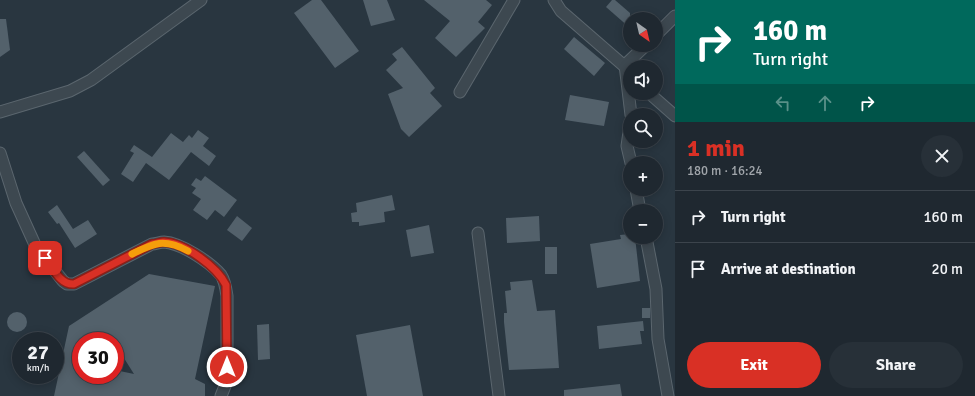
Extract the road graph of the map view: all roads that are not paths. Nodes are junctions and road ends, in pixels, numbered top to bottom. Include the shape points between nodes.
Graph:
1 (201, 0) edge
2 (514, 0) edge
3 (554, 0) edge
4 (675, 16) edge
5 (663, 28) edge
6 (641, 52) edge
7 (634, 60) edge
8 (623, 64) edge
9 (460, 92) dead end
10 (657, 100) edge
11 (0, 112) edge
12 (675, 116) edge
13 (0, 153) edge
14 (478, 233) dead end
15 (647, 244) edge
16 (221, 396) edge
17 (499, 396) edge
18 (668, 396) edge

1 - 11 street via 91,80 70,91
2 - 9 street
3 - 8 street via 561,11
4 - 5 street
6 - 7 street
10 - 12 street
13 - 16 street via 16,203 36,247 67,284 74,284 152,244 164,242 203,259 221,276 226,285 227,296 227,381
14 - 17 street
15 - 18 street via 656,288 658,339

